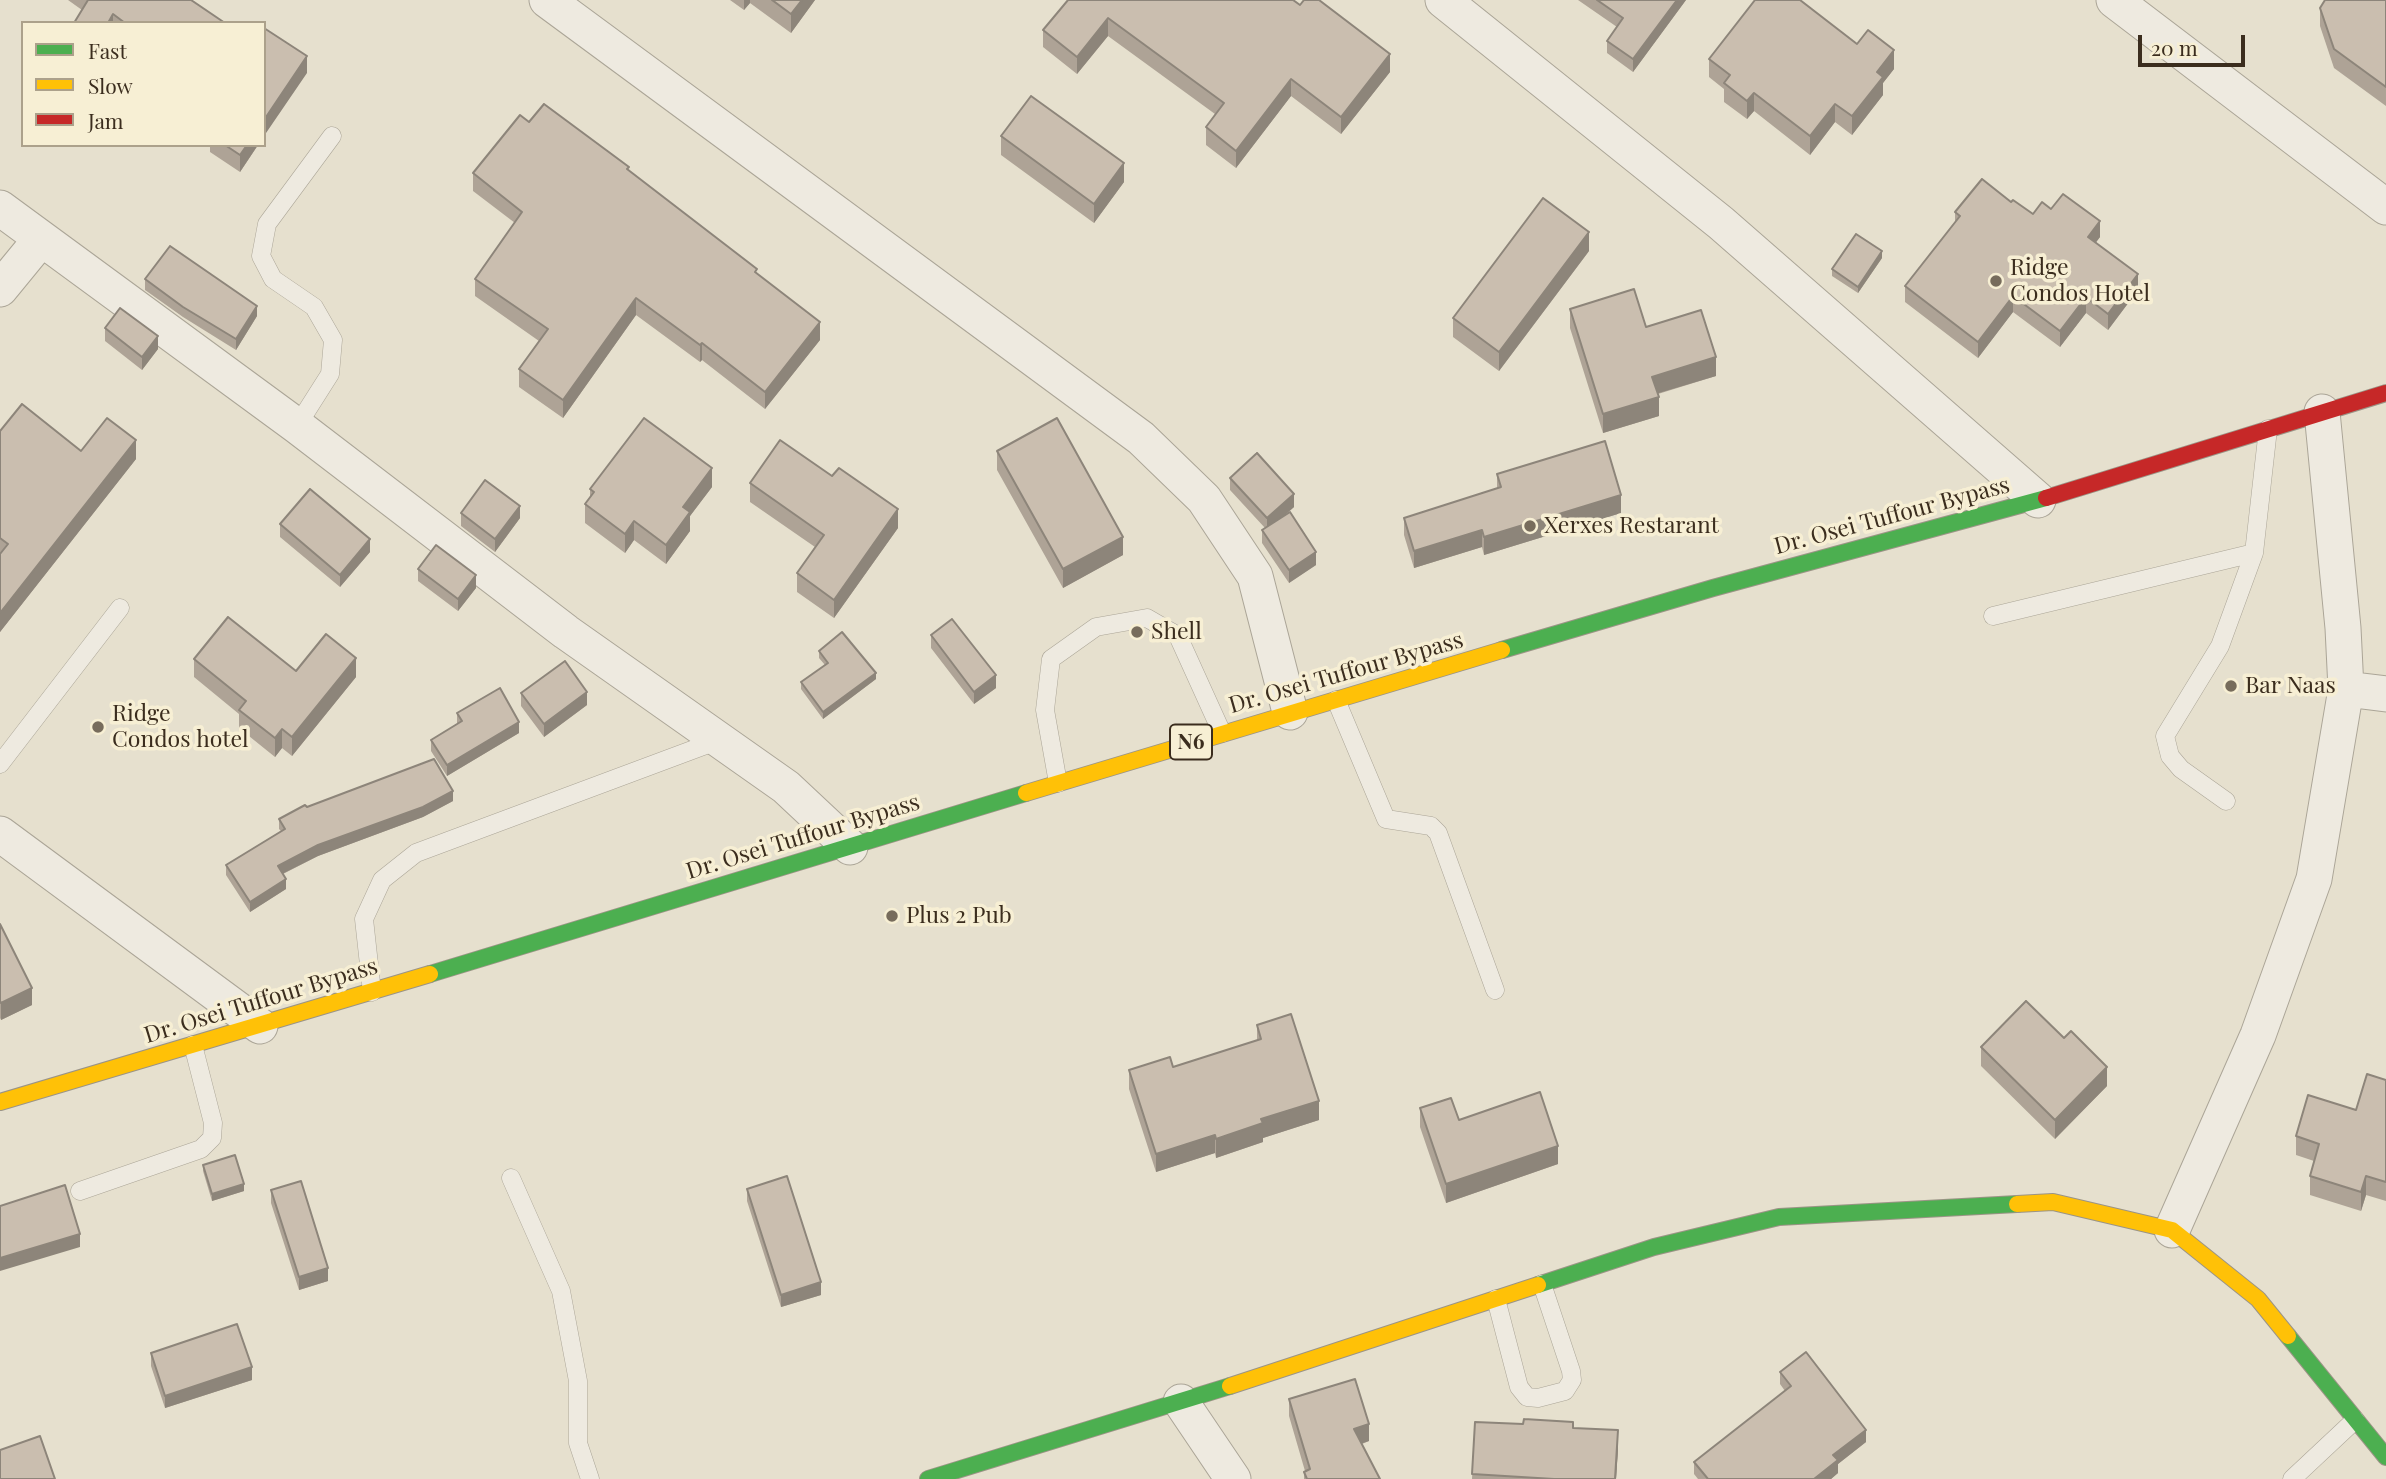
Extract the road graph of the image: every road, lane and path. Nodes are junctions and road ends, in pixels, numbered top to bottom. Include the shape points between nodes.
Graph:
1 (547, 0) edge
2 (1443, 0) edge
3 (2114, 0) edge
4 (332, 136) dead end
5 (2386, 207) edge
6 (0, 208) edge
7 (41, 239) junction
8 (0, 289) edge
9 (2386, 393) edge
10 (2322, 412) junction
11 (297, 426) junction
12 (2268, 429) junction
13 (2038, 500) junction
14 (2254, 553) junction
15 (120, 608) dead end
16 (1993, 616) dead end
17 (2346, 689) junction
18 (2386, 694) edge
19 (1336, 700) junction
20 (1290, 712) junction
21 (1222, 733) junction
22 (719, 740) junction
23 (0, 764) edge
24 (1058, 783) junction
25 (2226, 801) dead end
26 (0, 834) edge
27 (850, 847) junction
28 (1495, 989) dead end
29 (372, 992) junction
30 (260, 1026) junction
31 (193, 1045) junction
32 (0, 1102) edge
33 (511, 1178) dead end
34 (80, 1191) dead end
35 (2172, 1230) junction
36 (1542, 1284) junction
37 (1496, 1299) junction
38 (1181, 1402) junction
39 (2355, 1420) junction
40 (2386, 1457) edge
41 (934, 1478) edge
42 (590, 1479) edge
43 (1233, 1479) edge
44 (2292, 1479) edge

1 - 20 street via 1141,438 1204,499 1255,576
2 - 13 street via 1721,223
3 - 5 street
4 - 11 lane via 267,224 261,256 273,279 313,307 333,340 330,374
6 - 7 street
7 - 8 street
7 - 11 street
9 - 10 main road, Dr. Osei Tuffour Bypass / N6
10 - 12 main road, Dr. Osei Tuffour Bypass / N6
10 - 17 street
11 - 22 street via 566,632
12 - 13 main road, Dr. Osei Tuffour Bypass / N6
12 - 14 lane
13 - 19 main road, Dr. Osei Tuffour Bypass / N6 via 1713,588
14 - 16 lane
14 - 25 lane via 2220,646 2165,736 2170,756 2181,769
15 - 23 lane
17 - 18 street
17 - 35 street via 2314,879 2258,1035
19 - 20 main road, Dr. Osei Tuffour Bypass / N6
19 - 28 lane via 1386,819 1431,826 1438,833
20 - 21 main road, Dr. Osei Tuffour Bypass / N6
21 - 24 main road, Dr. Osei Tuffour Bypass / N6
21 - 24 lane via 1178,636 1147,618 1096,627 1051,659 1045,710
22 - 27 street via 786,787
22 - 29 lane via 416,853 382,880 364,919
24 - 27 main road, Dr. Osei Tuffour Bypass / N6
26 - 30 street
27 - 29 main road, Dr. Osei Tuffour Bypass / N6
29 - 30 main road, Dr. Osei Tuffour Bypass / N6
30 - 31 main road, Dr. Osei Tuffour Bypass / N6
31 - 32 main road, Dr. Osei Tuffour Bypass / N6
31 - 34 lane via 213,1123 212,1138 201,1149
33 - 42 lane via 561,1290 578,1381 578,1443
35 - 36 main road via 2053,1202 1779,1217 1654,1247
35 - 39 main road via 2258,1299
36 - 37 main road
36 - 37 lane via 1571,1371 1572,1381 1565,1391 1538,1398 1527,1397 1519,1387
37 - 38 main road
38 - 41 main road
38 - 43 street
39 - 40 main road
39 - 44 lane

